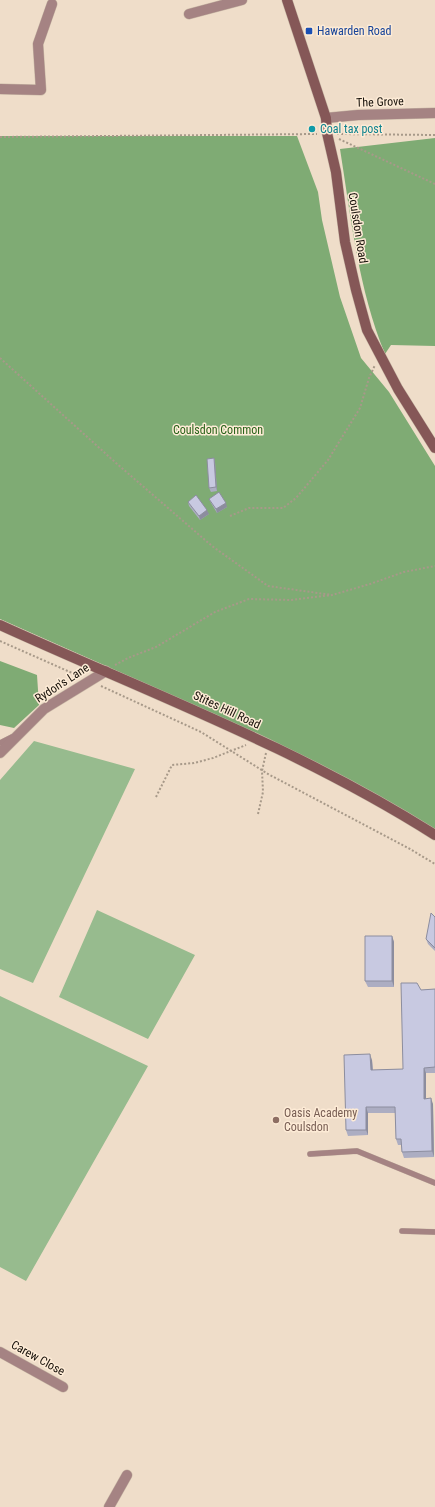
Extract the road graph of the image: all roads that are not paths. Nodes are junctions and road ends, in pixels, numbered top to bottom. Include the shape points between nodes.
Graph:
1 (242, 0) edge
2 (287, 0) edge
3 (52, 4) dead end
4 (189, 14) dead end
5 (0, 90) edge
6 (435, 113) edge
7 (326, 118) junction
8 (435, 448) edge
9 (0, 625) edge
10 (106, 671) junction
11 (18, 734) junction
12 (0, 743) edge
13 (0, 753) edge
14 (435, 835) edge
15 (310, 1154) dead end
16 (435, 1183) edge
17 (402, 1231) dead end
18 (435, 1232) edge
19 (0, 1352) edge
20 (63, 1387) dead end
21 (127, 1475) dead end
22 (109, 1507) edge

1 - 4 street
2 - 7 street, Coulsdon Road
3 - 5 street via 38,44 41,90
6 - 7 street, The Grove
7 - 8 street, Coulsdon Road via 345,242 367,330 381,359
9 - 10 street, Stites Hill Road
10 - 11 street, Rydon's Lane via 44,709
10 - 14 street, Stites Hill Road via 254,737 374,798
11 - 12 lane
11 - 13 street, Rydon's Lane
15 - 16 lane via 357,1151
17 - 18 lane
19 - 20 street, Carew Close
21 - 22 street

